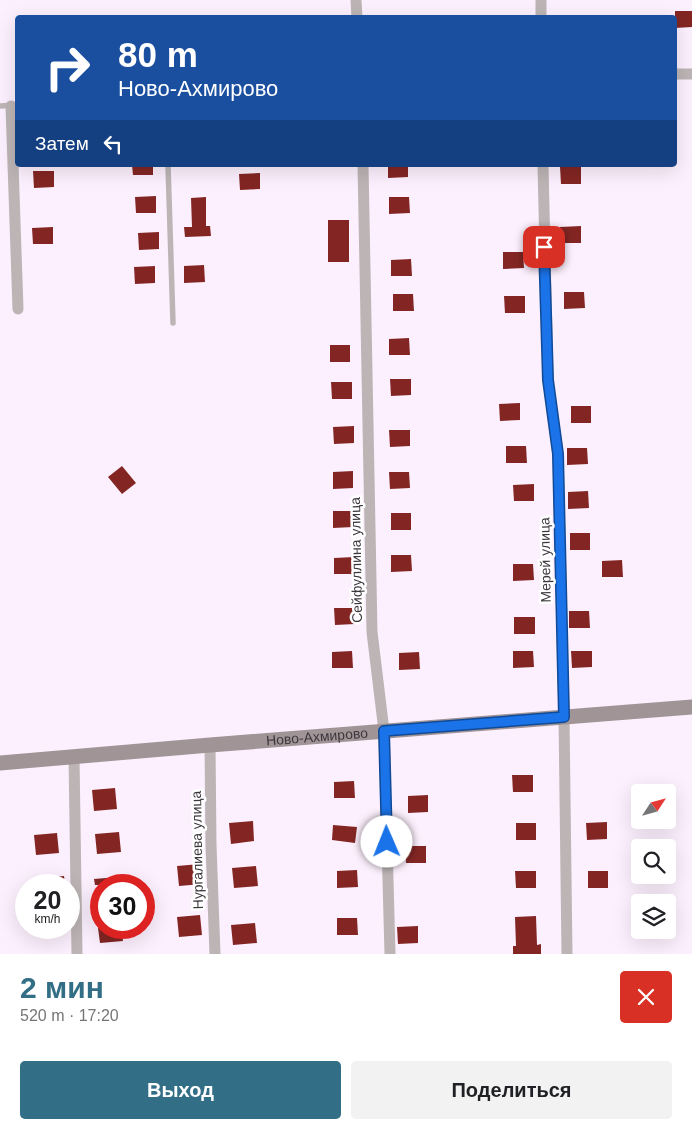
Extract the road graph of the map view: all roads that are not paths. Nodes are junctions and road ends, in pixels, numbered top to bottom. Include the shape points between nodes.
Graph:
1 (356, 0) edge
2 (541, 0) edge
3 (357, 15) edge
4 (541, 15) edge
5 (677, 74) edge
6 (692, 74) edge
7 (9, 106) edge
8 (168, 167) edge
9 (363, 167) edge
10 (543, 167) edge
11 (18, 309) dead end
12 (173, 323) dead end
13 (692, 707) edge
14 (564, 717) junction
15 (384, 731) junction
16 (210, 745) junction
17 (74, 758) junction
18 (0, 763) edge
19 (77, 954) edge
20 (215, 954) edge
21 (390, 954) edge
22 (567, 954) edge

1 - 3 street
2 - 4 street
5 - 6 street
7 - 11 street
8 - 12 lane
9 - 15 street, Сейфуллина улица via 372,632
10 - 14 street, Мерей улица via 548,380 558,454
13 - 14 street, Ново-Ахмирово
14 - 15 street, Ново-Ахмирово
14 - 22 street, Мерей улица
15 - 16 street, Ново-Ахмирово
15 - 21 street, Сейфуллина улица
16 - 17 street, Ново-Ахмирово
16 - 20 street, Нургалиева улица
17 - 18 street, Ново-Ахмирово
17 - 19 street

